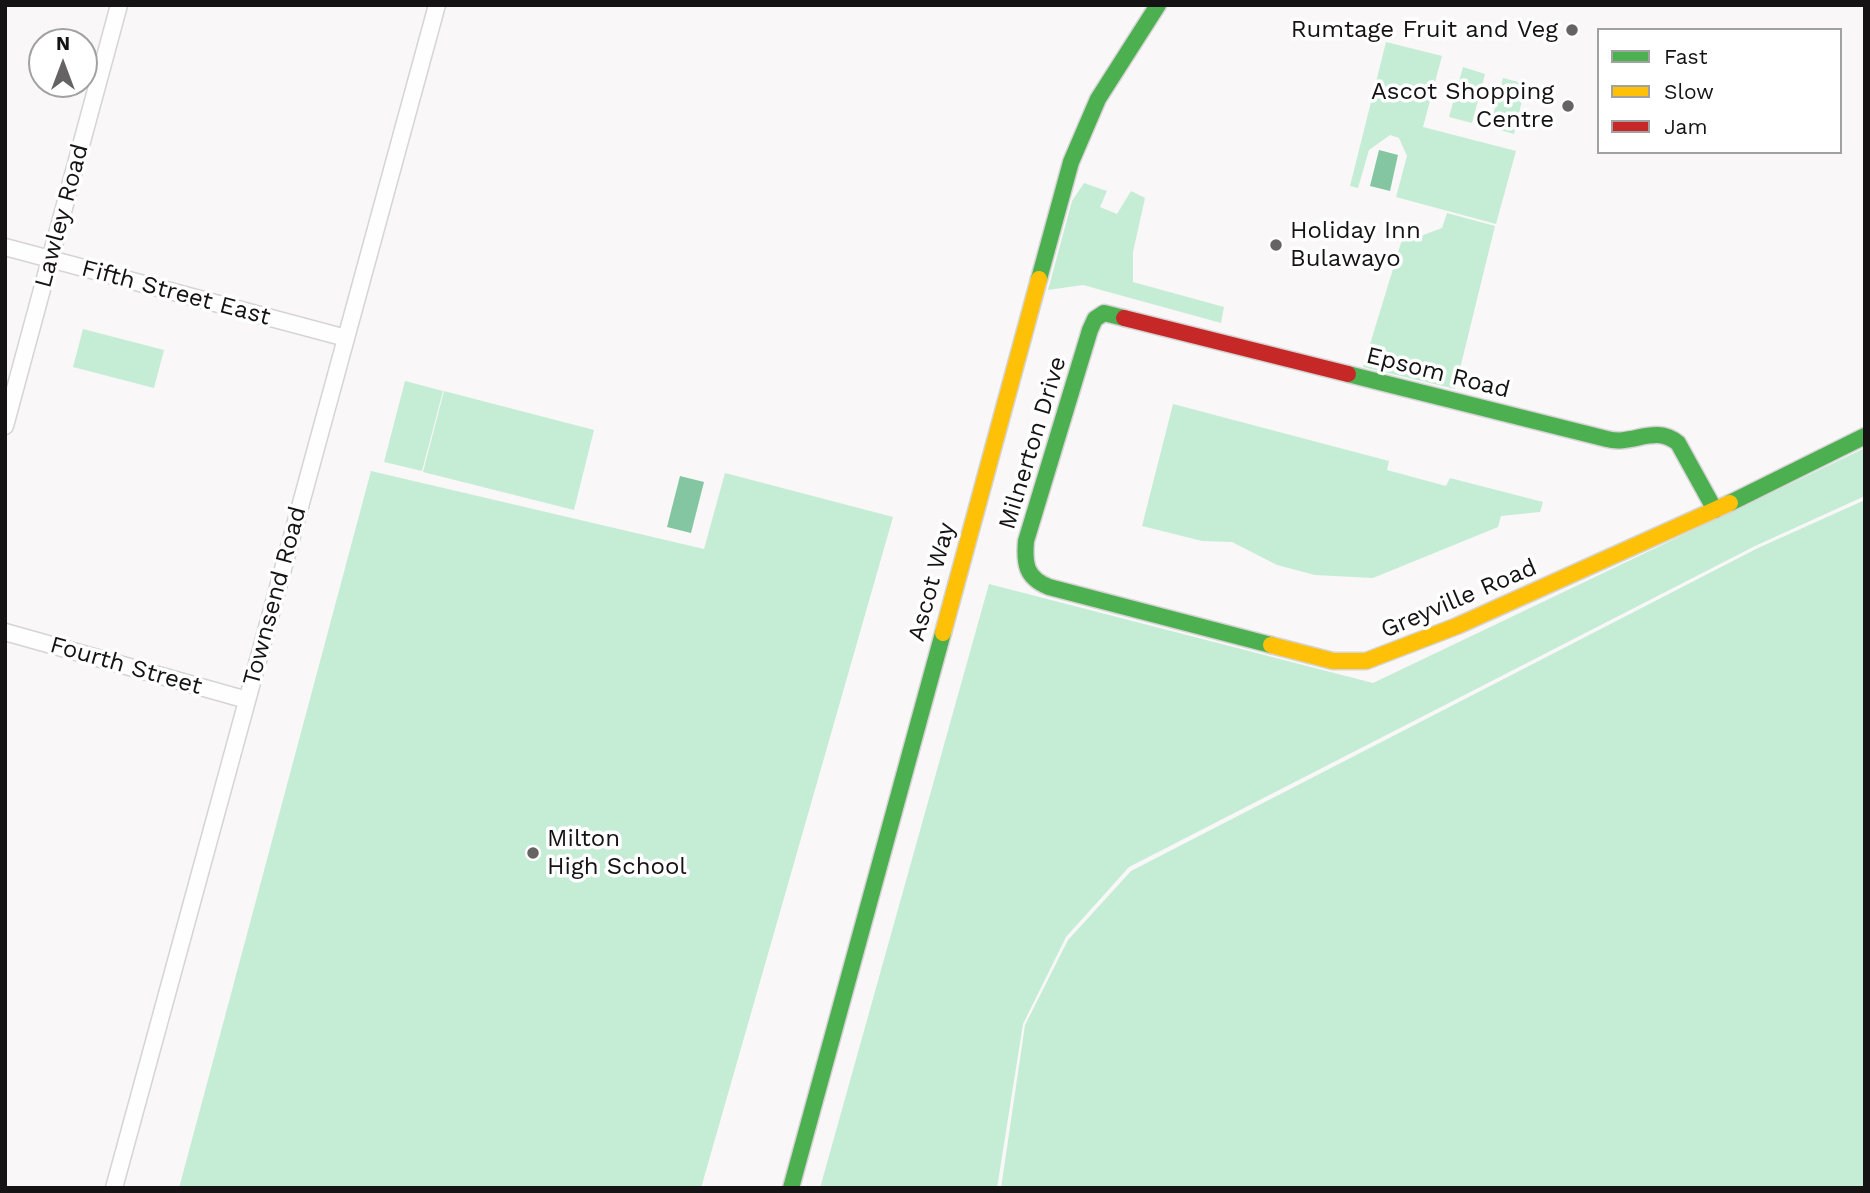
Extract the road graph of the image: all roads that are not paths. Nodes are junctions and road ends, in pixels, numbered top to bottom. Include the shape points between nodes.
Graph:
1 (119, 5) edge
2 (437, 5) edge
3 (1158, 5) edge
4 (5, 247) edge
5 (50, 259) junction
6 (1111, 313) joint
7 (346, 338) junction
8 (5, 426) edge
9 (1865, 436) edge
10 (1714, 510) junction
11 (1049, 587) joint
12 (5, 632) edge
13 (247, 700) junction
14 (114, 1188) edge
15 (791, 1188) edge

1 - 5 street, Lawley Road
2 - 7 street, Townsend Road
3 - 15 street, Ascot Way via 1098,99 1071,162
4 - 5 street, Fifth Street East
5 - 7 street, Fifth Street East
5 - 8 street, Lawley Road
6 - 10 street, Epsom Road via 1614,441 1669,436 1678,443
6 - 11 street, Milnerton Drive via 1095,318 1090,330 1026,541 1030,578
7 - 13 street, Townsend Road
9 - 10 street, Greyville Road
10 - 11 street, Greyville Road via 1366,662 1321,658
12 - 13 street, Fourth Street
13 - 14 street, Townsend Road

